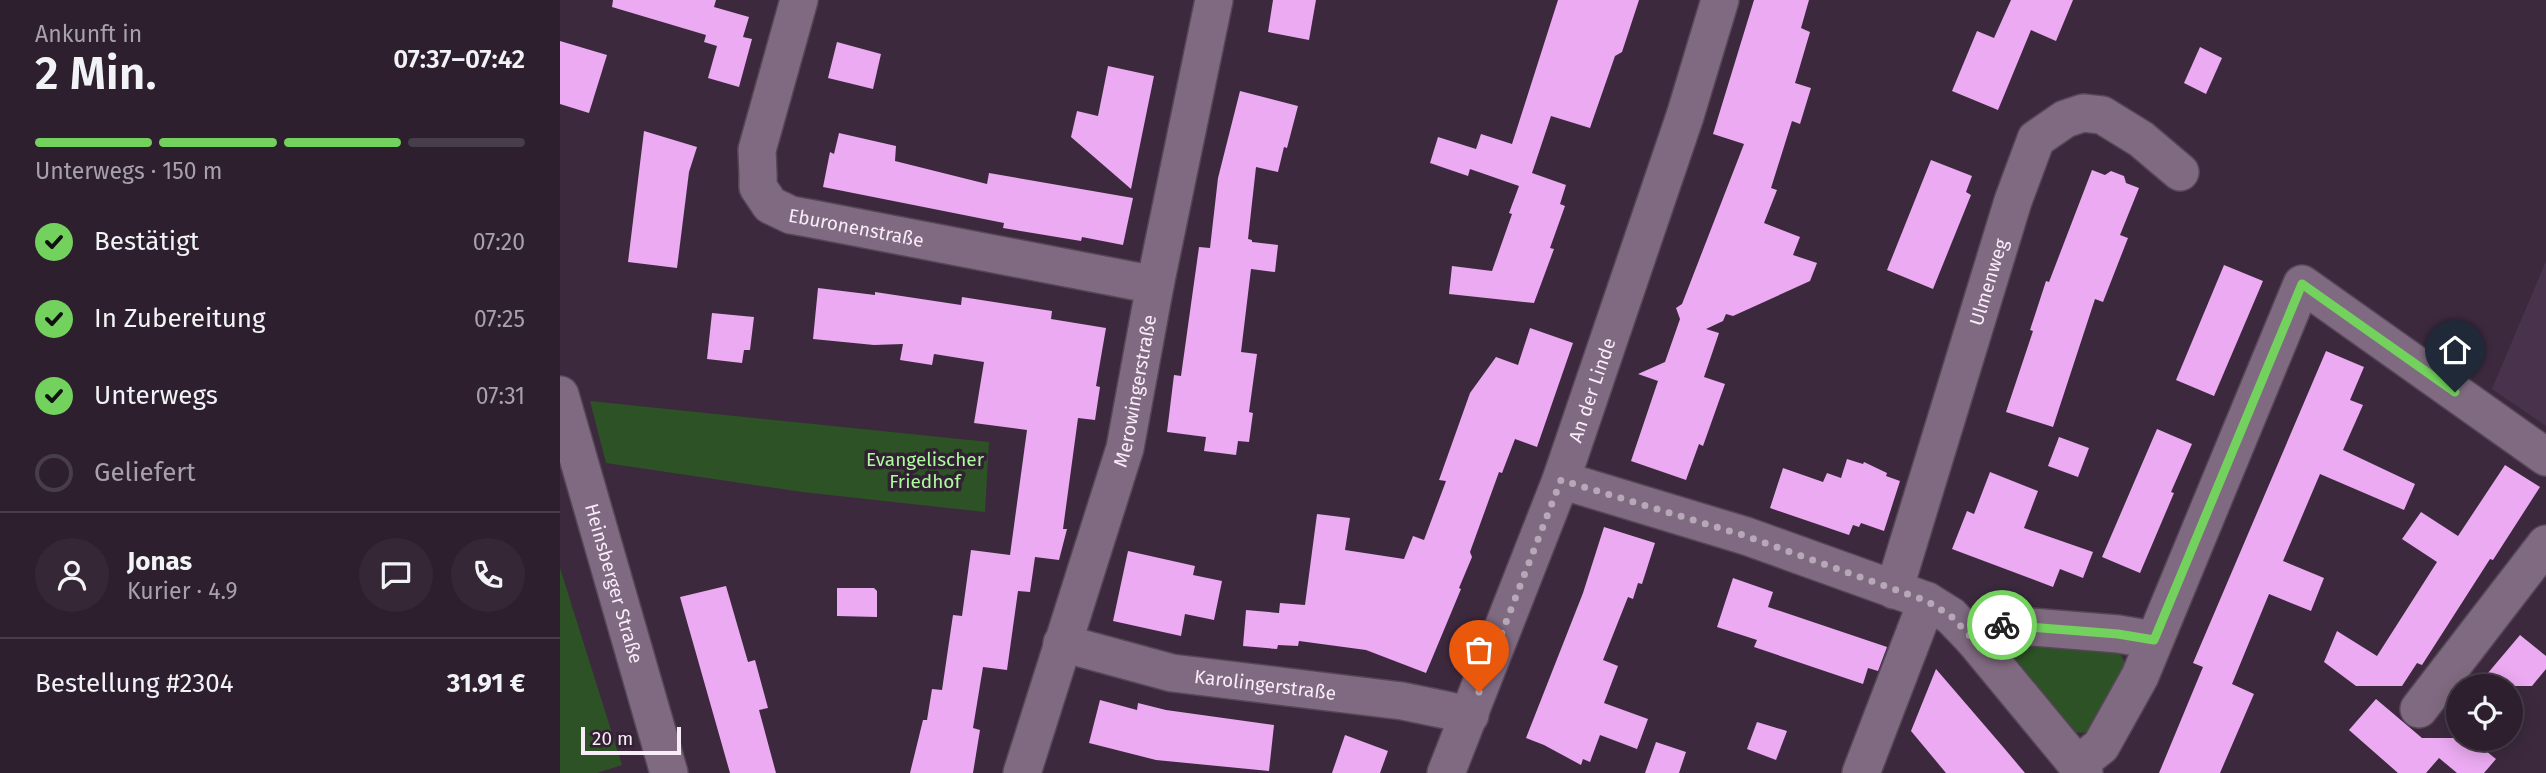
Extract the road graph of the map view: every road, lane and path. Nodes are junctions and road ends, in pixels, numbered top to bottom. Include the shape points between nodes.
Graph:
1 (799, 0) edge
2 (1214, 0) edge
3 (1720, 0) edge
4 (2180, 172) dead end
5 (1155, 285) junction
6 (560, 395) edge
7 (2546, 457) edge
8 (1561, 480) junction
9 (2546, 544) edge
10 (1910, 595) junction
11 (1974, 640) junction
12 (2154, 640) junction
13 (1062, 643) junction
14 (2419, 709) dead end
15 (1470, 715) junction
16 (2080, 769) edge
17 (669, 773) edge
18 (1022, 773) edge
19 (1446, 773) edge
20 (1861, 773) edge

1 - 5 street, Eburonenstraße via 757,150 758,187 770,205 791,215
2 - 5 street, Merowingerstraße
3 - 8 street, An der Linde
4 - 10 street, Ulmenweg via 2141,139 2102,115 2083,113 2065,119 2036,139 2013,201
5 - 13 street, Merowingerstraße via 1125,447
6 - 17 street, Heinsberger Straße
7 - 12 street via 2302,284
8 - 10 street via 1746,536
8 - 15 street, An der Linde
9 - 14 street
10 - 11 street via 1951,616
10 - 20 street, Ulmenweg
11 - 12 street via 1996,624
11 - 16 street
12 - 16 street via 2140,676 2101,746
13 - 15 street, Karolingerstraße via 1172,673 1402,701
13 - 18 street, Merowingerstraße
15 - 19 street, An der Linde

